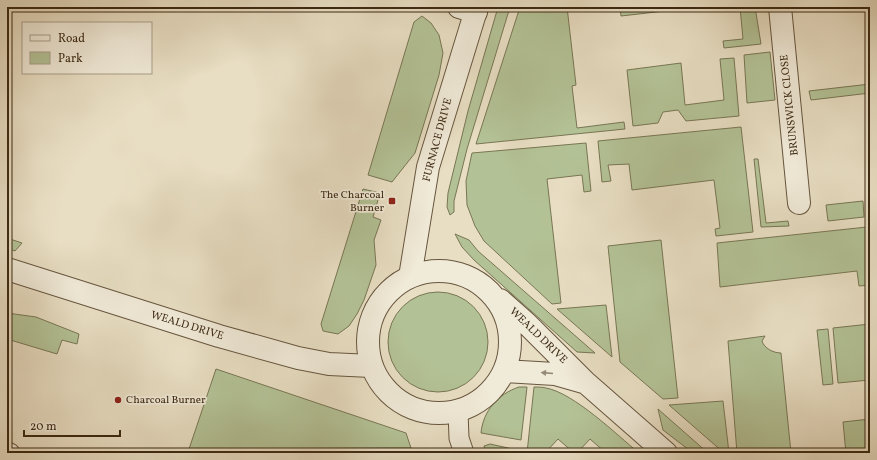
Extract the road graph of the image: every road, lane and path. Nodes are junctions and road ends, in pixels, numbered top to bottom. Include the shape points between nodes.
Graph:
1 (780, 7) edge
2 (470, 9) edge
3 (799, 203) dead end
4 (7, 269) edge
5 (410, 277) junction
6 (490, 291) junction
7 (371, 366) junction
8 (505, 371) junction
9 (585, 382) junction
10 (458, 412) junction
11 (464, 453) edge
12 (666, 453) edge

1 - 3 street, BRUNSWICK CLOSE
2 - 5 street, FURNACE DRIVE via 428,167
4 - 7 street, WEALD DRIVE via 219,336 298,358 330,364
5 - 6 street via 431,271 452,272 473,279
5 - 7 street via 392,288 378,304 370,323 367,344
6 - 8 street via 510,329
6 - 9 street, WEALD DRIVE
7 - 10 street via 381,385 396,400 416,410 437,415
9 -> 8 street, WEALD DRIVE via 555,374
8 - 10 street via 494,389 478,403
9 - 12 street, WEALD DRIVE
10 - 11 lane via 459,438

